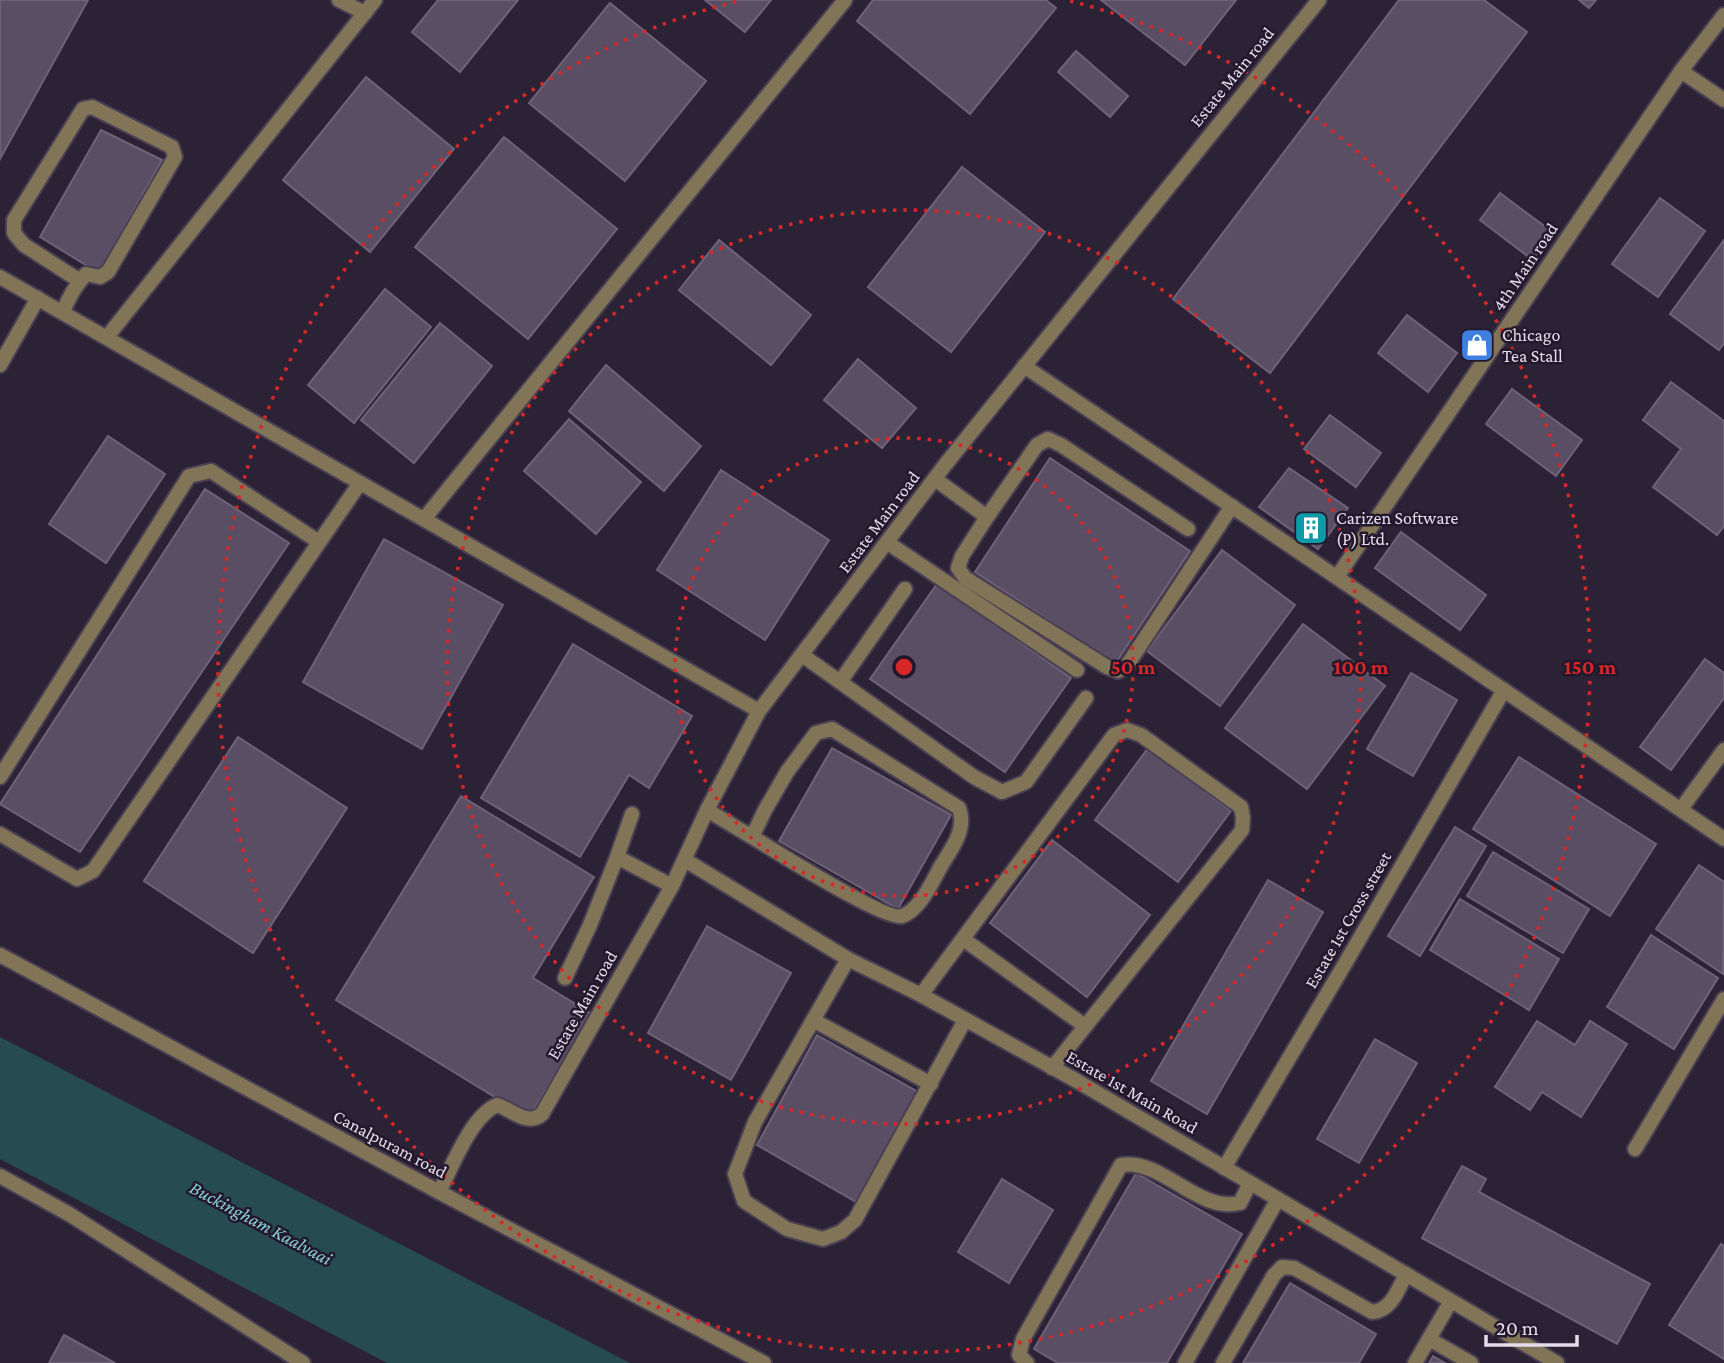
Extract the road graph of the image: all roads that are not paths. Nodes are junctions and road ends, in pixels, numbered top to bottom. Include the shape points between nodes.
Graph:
1 (340, 0) edge
2 (375, 0) edge
3 (845, 0) edge
4 (1319, 0) edge
5 (365, 13) junction
6 (1724, 15) edge
7 (1681, 71) junction
8 (1724, 100) edge
9 (0, 277) edge
10 (80, 281) junction
11 (38, 298) junction
12 (63, 312) junction
13 (107, 337) junction
14 (1, 360) edge
15 (1024, 366) junction
16 (935, 479) junction
17 (360, 482) junction
18 (1231, 506) junction
19 (987, 517) junction
20 (424, 520) junction
21 (1188, 529) dead end
22 (319, 542) junction
23 (888, 542) junction
24 (1337, 577) junction
25 (905, 589) dead end
26 (802, 655) junction
27 (1077, 670) dead end
28 (839, 681) junction
29 (1504, 690) junction
30 (1086, 698) dead end
31 (759, 711) junction
32 (1724, 750) edge
33 (0, 777) edge
34 (1681, 809) junction
35 (707, 810) junction
36 (632, 814) dead end
37 (0, 834) edge
38 (752, 837) junction
39 (1724, 839) edge
40 (617, 857) junction
41 (685, 860) junction
42 (672, 886) junction
43 (963, 939) junction
44 (0, 956) edge
45 (848, 959) junction
46 (565, 978) dead end
47 (922, 995) junction
48 (1724, 999) edge
49 (813, 1020) junction
50 (965, 1020) junction
51 (1085, 1026) junction
52 (1052, 1068) junction
53 (931, 1084) junction
54 (1635, 1149) dead end
55 (1224, 1168) junction
56 (0, 1176) edge
57 (1250, 1183) junction
58 (439, 1192) junction
59 (1278, 1199) junction
60 (1406, 1274) junction
61 (1451, 1301) junction
62 (1429, 1339) junction
63 (303, 1363) edge
64 (764, 1363) edge
65 (1027, 1363) edge
66 (1185, 1363) edge
67 (1223, 1363) edge
68 (1415, 1363) edge
69 (1471, 1363) edge
70 (1557, 1363) edge

1 - 5 street
2 - 5 street
3 - 20 street
4 - 15 street, Estate Main road
5 - 13 street
6 - 7 street, 4th Main road
7 - 8 street
7 - 24 street, 4th Main road
9 - 11 street
10 - 10 street via 86,274 100,278 108,272 175,157 172,147 92,107 83,109 14,220 14,233 24,245
10 - 12 street
11 - 12 street
11 - 14 street
12 - 13 street
13 - 17 street
15 - 16 street, Estate Main road
15 - 18 street
16 - 19 street
16 - 23 street, Estate Main road
17 - 20 street
17 - 22 street
18 - 19 street via 1126,667 1118,671 965,578 958,568 962,556
18 - 24 street
19 - 21 street via 1037,445 1048,439
20 - 31 street
22 - 33 street via 211,471 188,476
22 - 37 street via 93,871 77,879
23 - 26 street, Estate Main road
23 - 27 street
24 - 29 street
25 - 28 street
26 - 28 street
26 - 31 street, Estate Main road
28 - 30 street via 1002,792 1026,782
29 - 34 street
29 - 55 street, Estate 1st Cross street
31 - 35 street, Estate Main road
32 - 34 street
34 - 39 street
35 - 38 street
35 - 41 street, Estate Main road
36 - 40 street
38 - 38 street via 787,772 816,733 832,729 959,808 963,820 929,886 911,912 899,917 886,914
40 - 42 street
40 - 46 street
41 - 42 street, Estate Main road
41 - 45 street, Estate 1st Main Road
42 - 58 street, Estate Main road via 538,1118 497,1105 484,1112
43 - 47 street
43 - 51 street
43 - 51 street via 1114,735 1127,730 1141,735 1241,807 1242,830
44 - 58 street, Canalpuram road
45 - 47 street, Estate 1st Main Road
45 - 49 street
47 - 50 street, Estate 1st Main Road
48 - 54 street
49 - 53 street
49 - 53 street via 754,1122 735,1174 744,1200 787,1228 823,1239 855,1220
50 - 52 street, Estate 1st Main Road
50 - 53 street
51 - 52 street
52 - 55 street, Estate 1st Main Road
55 - 57 street, Estate 1st Main Road
56 - 63 street via 69,1214
57 - 59 street, Estate 1st Main Road
57 - 65 street via 1240,1203 1229,1205 1134,1163 1121,1165 1023,1339 1019,1355
58 - 64 street, Canalpuram road
59 - 60 street, Estate 1st Main Road
59 - 66 street
60 - 61 street, Estate 1st Main Road
60 - 67 street via 1389,1305 1372,1312 1294,1268 1282,1267
61 - 62 street
61 - 70 street, Estate 1st Main Road
62 - 68 street
62 - 69 street

